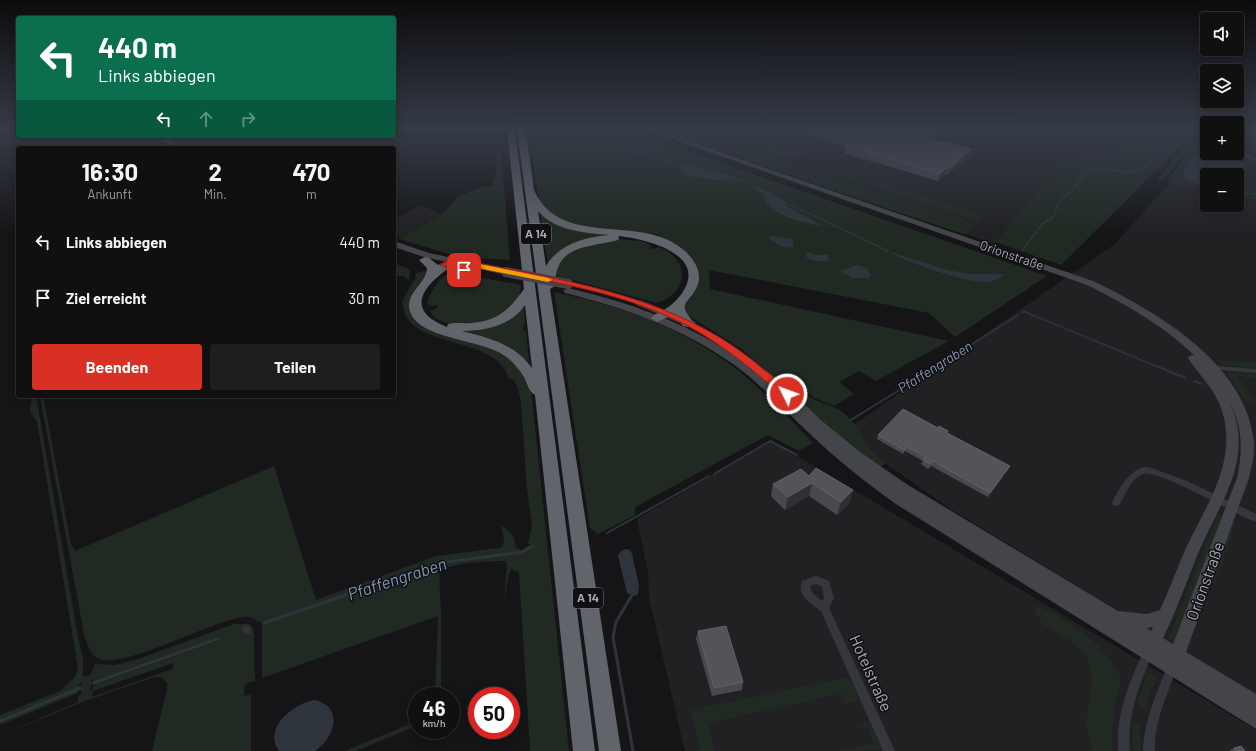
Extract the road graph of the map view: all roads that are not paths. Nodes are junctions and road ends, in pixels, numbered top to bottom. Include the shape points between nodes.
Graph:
1 (515, 165) edge
2 (526, 165) edge
3 (736, 165) edge
4 (751, 165) edge
5 (529, 182) junction
6 (396, 245) edge
7 (396, 251) edge
8 (425, 260) junction
9 (449, 264) junction
10 (433, 276) junction
11 (530, 288) junction
12 (679, 303) junction
13 (546, 306) junction
14 (662, 314) junction
15 (688, 323) junction
16 (1207, 367) junction
17 (1256, 371) edge
18 (543, 402) junction
19 (1217, 498) junction
20 (1116, 503) dead end
21 (1232, 506) junction
22 (1256, 518) edge
23 (824, 608) dead end
24 (1104, 611) junction
25 (1166, 616) junction
26 (1150, 647) junction
27 (1175, 662) junction
28 (1256, 703) edge
29 (1256, 720) edge
30 (584, 751) edge
31 (610, 751) edge
32 (889, 751) edge
33 (1124, 751) edge
34 (1149, 751) edge

1 - 11 highway, A 14
2 - 5 highway, A 14
3 - 16 street, Orionstraße via 1086,286 1157,326
4 - 16 street, Orionstraße via 1090,283 1128,301 1164,324 1189,344
5 - 12 highway via 538,205 555,220 579,228 652,238 679,251 690,263 694,277 692,286
5 - 13 highway, A 14
6 - 9 street
7 - 8 street
8 - 9 street
8 - 10 highway via 433,267
9 - 10 highway
9 - 11 highway via 430,290 423,306 431,319 451,327 485,325 500,319 514,310
9 - 14 street via 568,287
10 - 18 highway via 417,296 415,306 420,318 437,329 480,340 507,351 526,369
11 - 18 highway, A 14
12 - 14 highway
12 - 15 highway via 679,310
13 - 14 highway via 550,269 558,258 580,245 599,239 638,239 659,245 678,256 684,265 684,286
13 - 31 highway, A 14
14 - 15 street
14 - 26 street via 738,362 824,441 912,508
15 - 24 street via 750,363 818,424 886,478
16 - 17 street
16 - 19 street, Orionstraße via 1229,411 1233,427 1234,443 1230,468
16 - 21 street, Orionstraße via 1235,400 1248,436 1243,478
18 - 30 highway, A 14
19 - 20 street via 1157,472 1143,470 1134,474
19 - 21 street
19 - 25 street, Orionstraße
21 - 22 street
21 - 27 street, Orionstraße
23 - 32 street, Hotelstraße
24 - 25 street via 1147,621
24 - 26 street
25 - 26 street, Orionstraße
26 - 27 street
26 - 33 street via 1126,709 1122,736
27 - 28 street
27 - 29 street
27 - 34 street via 1151,724

